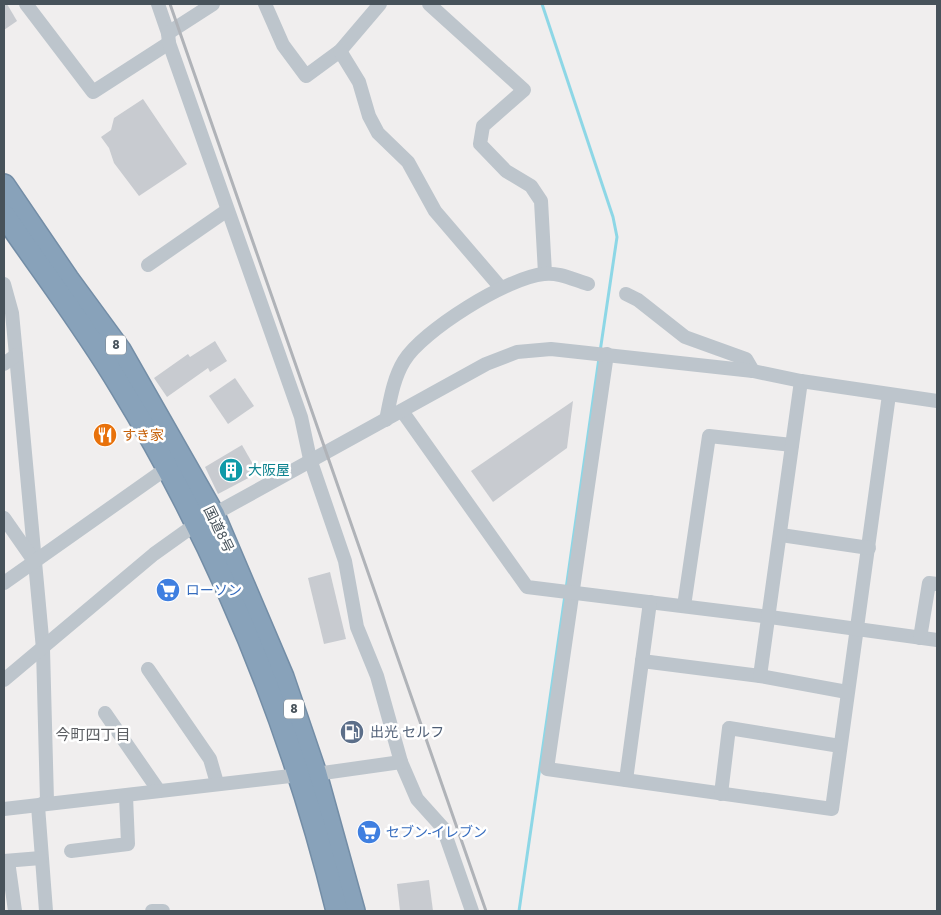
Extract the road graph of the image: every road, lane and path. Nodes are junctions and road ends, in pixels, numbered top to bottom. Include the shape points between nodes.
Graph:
1 (26, 4) edge
2 (158, 4) edge
3 (213, 4) edge
4 (265, 4) edge
5 (380, 4) edge
6 (429, 4) edge
7 (169, 38) junction
8 (340, 51) junction
9 (4, 185) edge
10 (226, 211) dead end
11 (4, 216) edge
12 (148, 265) dead end
13 (545, 273) junction
14 (588, 284) dead end
15 (501, 288) junction
16 (5, 290) edge
17 (626, 294) dead end
18 (607, 354) junction
19 (16, 355) junction
20 (4, 364) edge
21 (753, 371) junction
22 (801, 381) junction
23 (889, 395) junction
24 (937, 401) edge
25 (402, 411) junction
26 (386, 420) junction
27 (792, 445) junction
28 (310, 460) junction
29 (167, 468) junction
30 (4, 518) edge
31 (205, 519) junction
32 (781, 535) junction
33 (869, 548) junction
34 (34, 562) junction
35 (4, 583) edge
36 (937, 584) edge
37 (574, 593) junction
38 (650, 602) junction
39 (684, 606) junction
40 (770, 616) junction
41 (858, 628) junction
42 (920, 638) junction
43 (937, 640) edge
44 (43, 649) junction
45 (642, 661) junction
46 (148, 669) dead end
47 (760, 676) junction
48 (4, 680) edge
49 (847, 692) junction
50 (105, 713) dead end
51 (840, 746) junction
52 (401, 762) junction
53 (308, 775) junction
54 (626, 780) junction
55 (217, 783) junction
56 (159, 791) junction
57 (721, 794) junction
58 (126, 796) junction
59 (38, 806) junction
60 (4, 809) edge
61 (71, 851) dead end
62 (41, 858) junction
63 (6, 861) edge
64 (14, 911) edge
65 (46, 911) edge
66 (152, 911) edge
67 (163, 911) edge
68 (337, 911) edge
69 (354, 911) edge
70 (472, 911) edge

1 - 7 street via 93,92
2 - 7 street
3 - 7 street
4 - 8 street via 283,45 306,76
5 - 8 street
6 - 13 street via 524,90 483,126 480,144 506,171 531,186 541,201
7 - 28 street via 301,417
8 - 15 street via 359,82 378,133 408,162 436,211
9 - 31 highway, 国道8号 / 8 via 120,350 174,442
10 - 12 street
11 - 29 highway, 国道8号 / 8 via 120,385
13 - 14 street
13 - 15 street
15 - 26 street via 433,330 404,361 394,384
16 - 19 street
17 - 21 street via 685,337 746,359
18 - 21 street
18 - 25 street via 551,349 517,352 486,364
18 - 37 street
19 - 20 street
19 - 34 street
21 - 22 street
22 - 23 street
22 - 27 street
23 - 24 street
23 - 33 street
25 - 26 street
25 - 37 street via 528,587
26 - 28 street
27 - 32 street
27 - 39 street via 709,436
28 - 31 street
28 - 52 street via 345,561 356,626 377,676
29 - 31 highway, 国道8号 / 8
29 - 34 street
30 - 34 street
31 - 44 street via 154,554
31 - 53 highway, 国道8号 / 8 via 210,551
32 - 33 street
32 - 40 street
33 - 41 street
34 - 35 street
34 - 44 street
36 - 42 street via 929,583
37 - 38 street
37 - 54 street via 548,769
38 - 39 street
38 - 45 street
39 - 40 street
40 - 41 street
40 - 47 street
41 - 42 street
41 - 49 street
42 - 43 street
44 - 48 street
44 - 59 street via 47,801
45 - 47 street
45 - 54 street
46 - 55 street via 210,759
47 - 49 street
49 - 51 street
50 - 56 street
51 - 57 street via 832,809
51 - 57 street via 729,728
52 - 53 street
52 - 70 street via 417,799 443,828
53 - 55 street
53 - 68 highway, 国道8号 / 8
53 - 69 highway, 国道8号 / 8
54 - 57 street
55 - 56 street
56 - 58 street
58 - 59 street
58 - 61 street via 128,844
59 - 60 street
59 - 62 street
62 - 63 street
62 - 65 street
63 - 64 street
66 - 67 street

